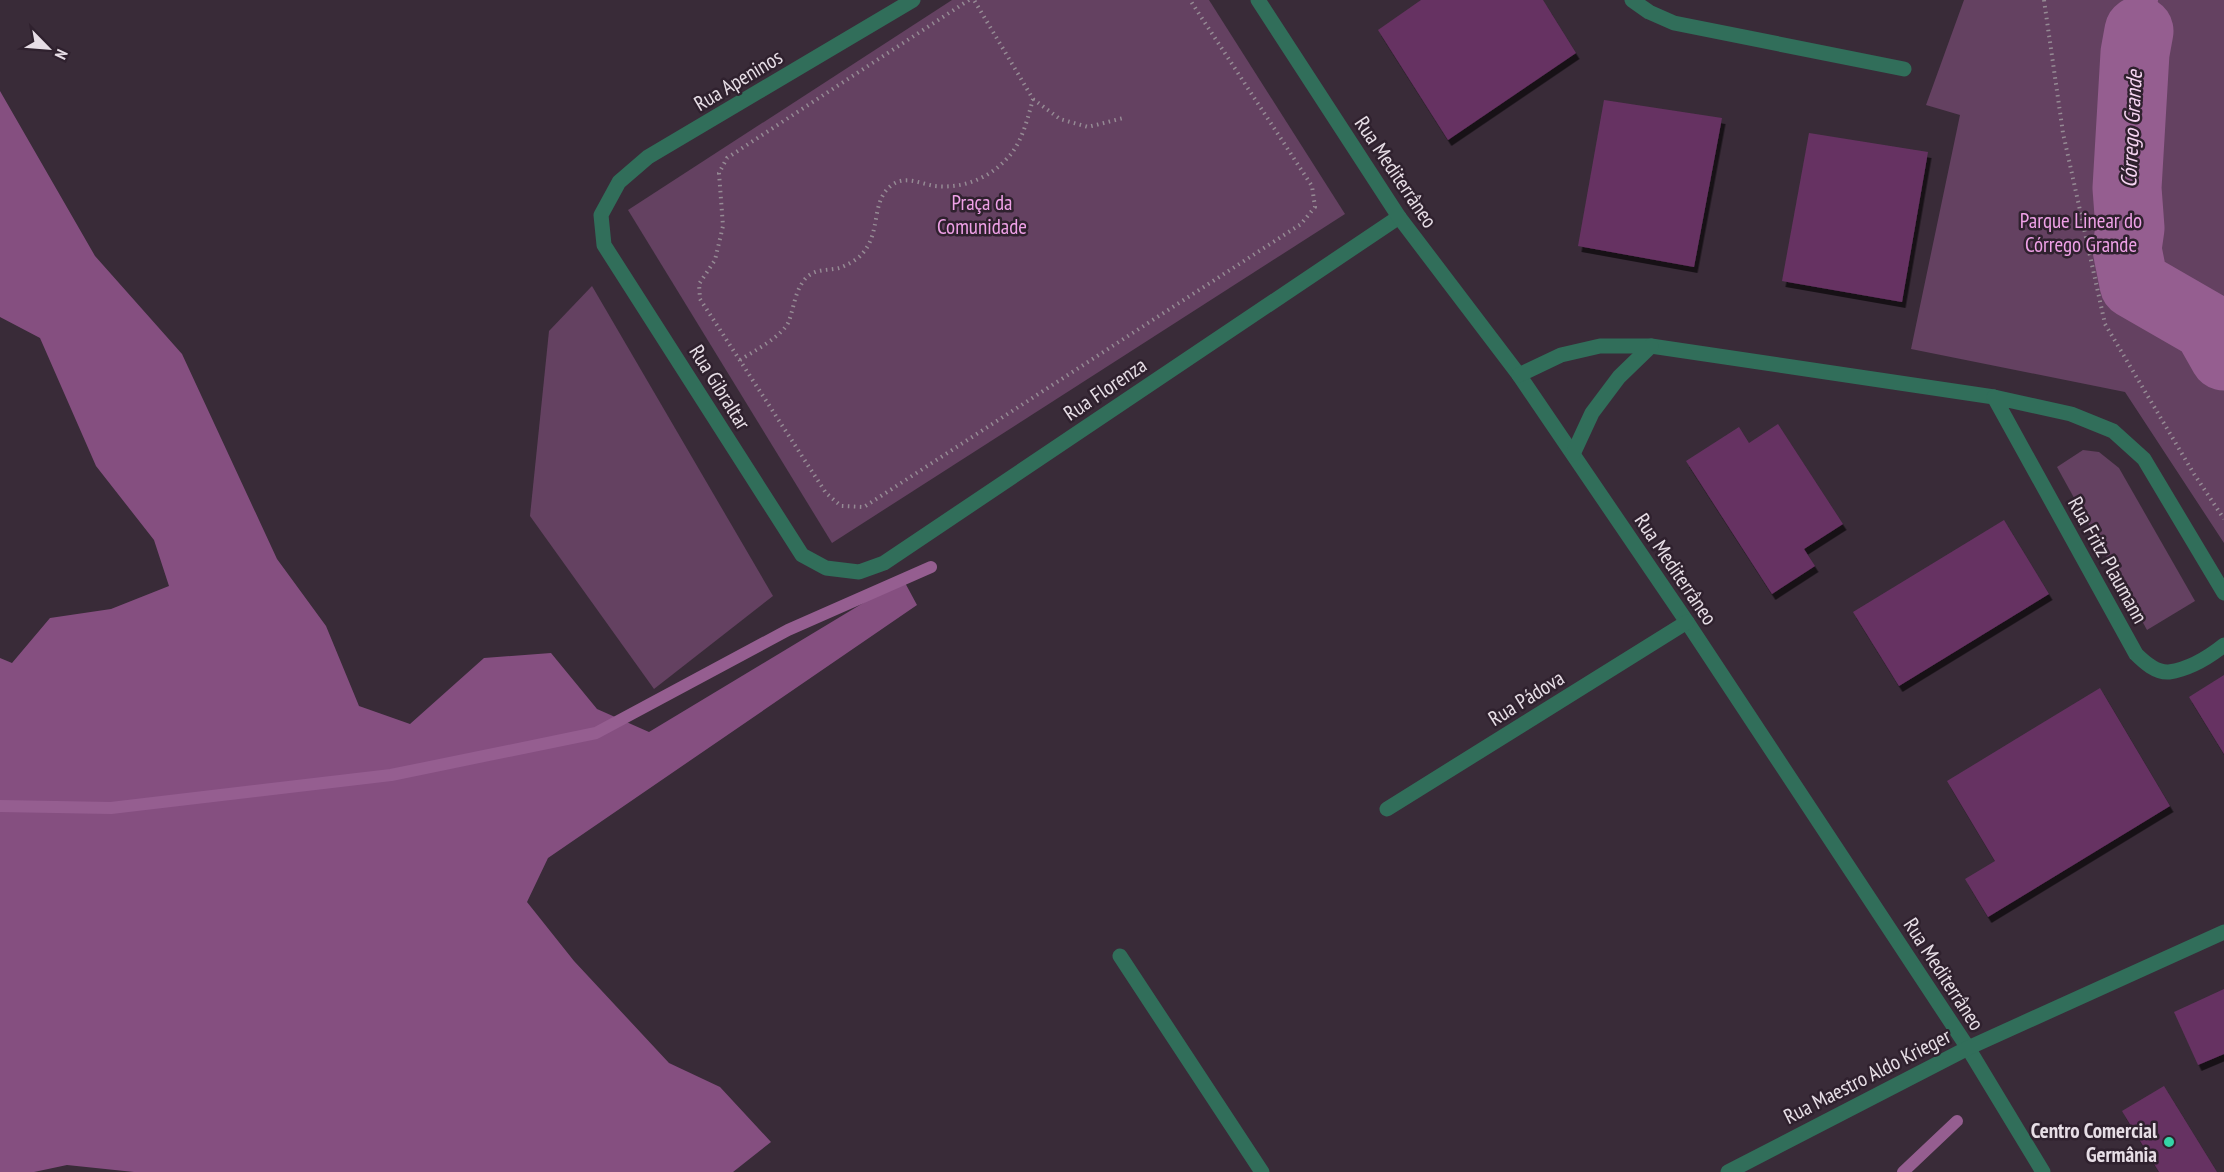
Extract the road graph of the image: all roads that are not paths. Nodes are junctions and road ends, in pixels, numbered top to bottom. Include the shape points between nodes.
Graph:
1 (914, 0) edge
2 (1258, 0) edge
3 (1632, 0) edge
4 (1904, 69) dead end
5 (601, 215) joint
6 (1399, 217) junction
7 (1651, 346) junction
8 (1519, 375) junction
9 (1994, 397) junction
10 (1573, 454) junction
11 (826, 568) joint
12 (2224, 593) edge
13 (1687, 622) junction
14 (2224, 645) edge
15 (1387, 809) dead end
16 (2224, 932) edge
17 (1120, 956) dead end
18 (1968, 1048) junction
19 (1262, 1172) edge
20 (1728, 1172) edge
21 (2043, 1172) edge

1 - 5 street, Rua Apeninos via 648,157 619,182
2 - 6 street, Rua Mediterrâneo
3 - 4 street via 1674,23
5 - 11 street, Rua Gibraltar via 604,245 802,555
6 - 8 street, Rua Mediterrâneo
6 - 11 street, Rua Florenza via 884,563 859,572
7 - 8 street via 1600,346 1571,352
7 - 9 street
7 - 10 street via 1619,377 1592,413
8 - 10 street, Rua Mediterrâneo
9 - 12 street via 2071,414 2113,431 2144,459
9 - 14 street, Rua Fritz Plaumann via 2136,654 2148,666 2167,672 2206,659
10 - 13 street, Rua Mediterrâneo
13 - 15 street, Rua Pádova
13 - 18 street, Rua Mediterrâneo
16 - 18 street, Rua Maestro Aldo Krieger
17 - 19 street
18 - 20 street, Rua Maestro Aldo Krieger
18 - 21 street, Rua Mediterrâneo

